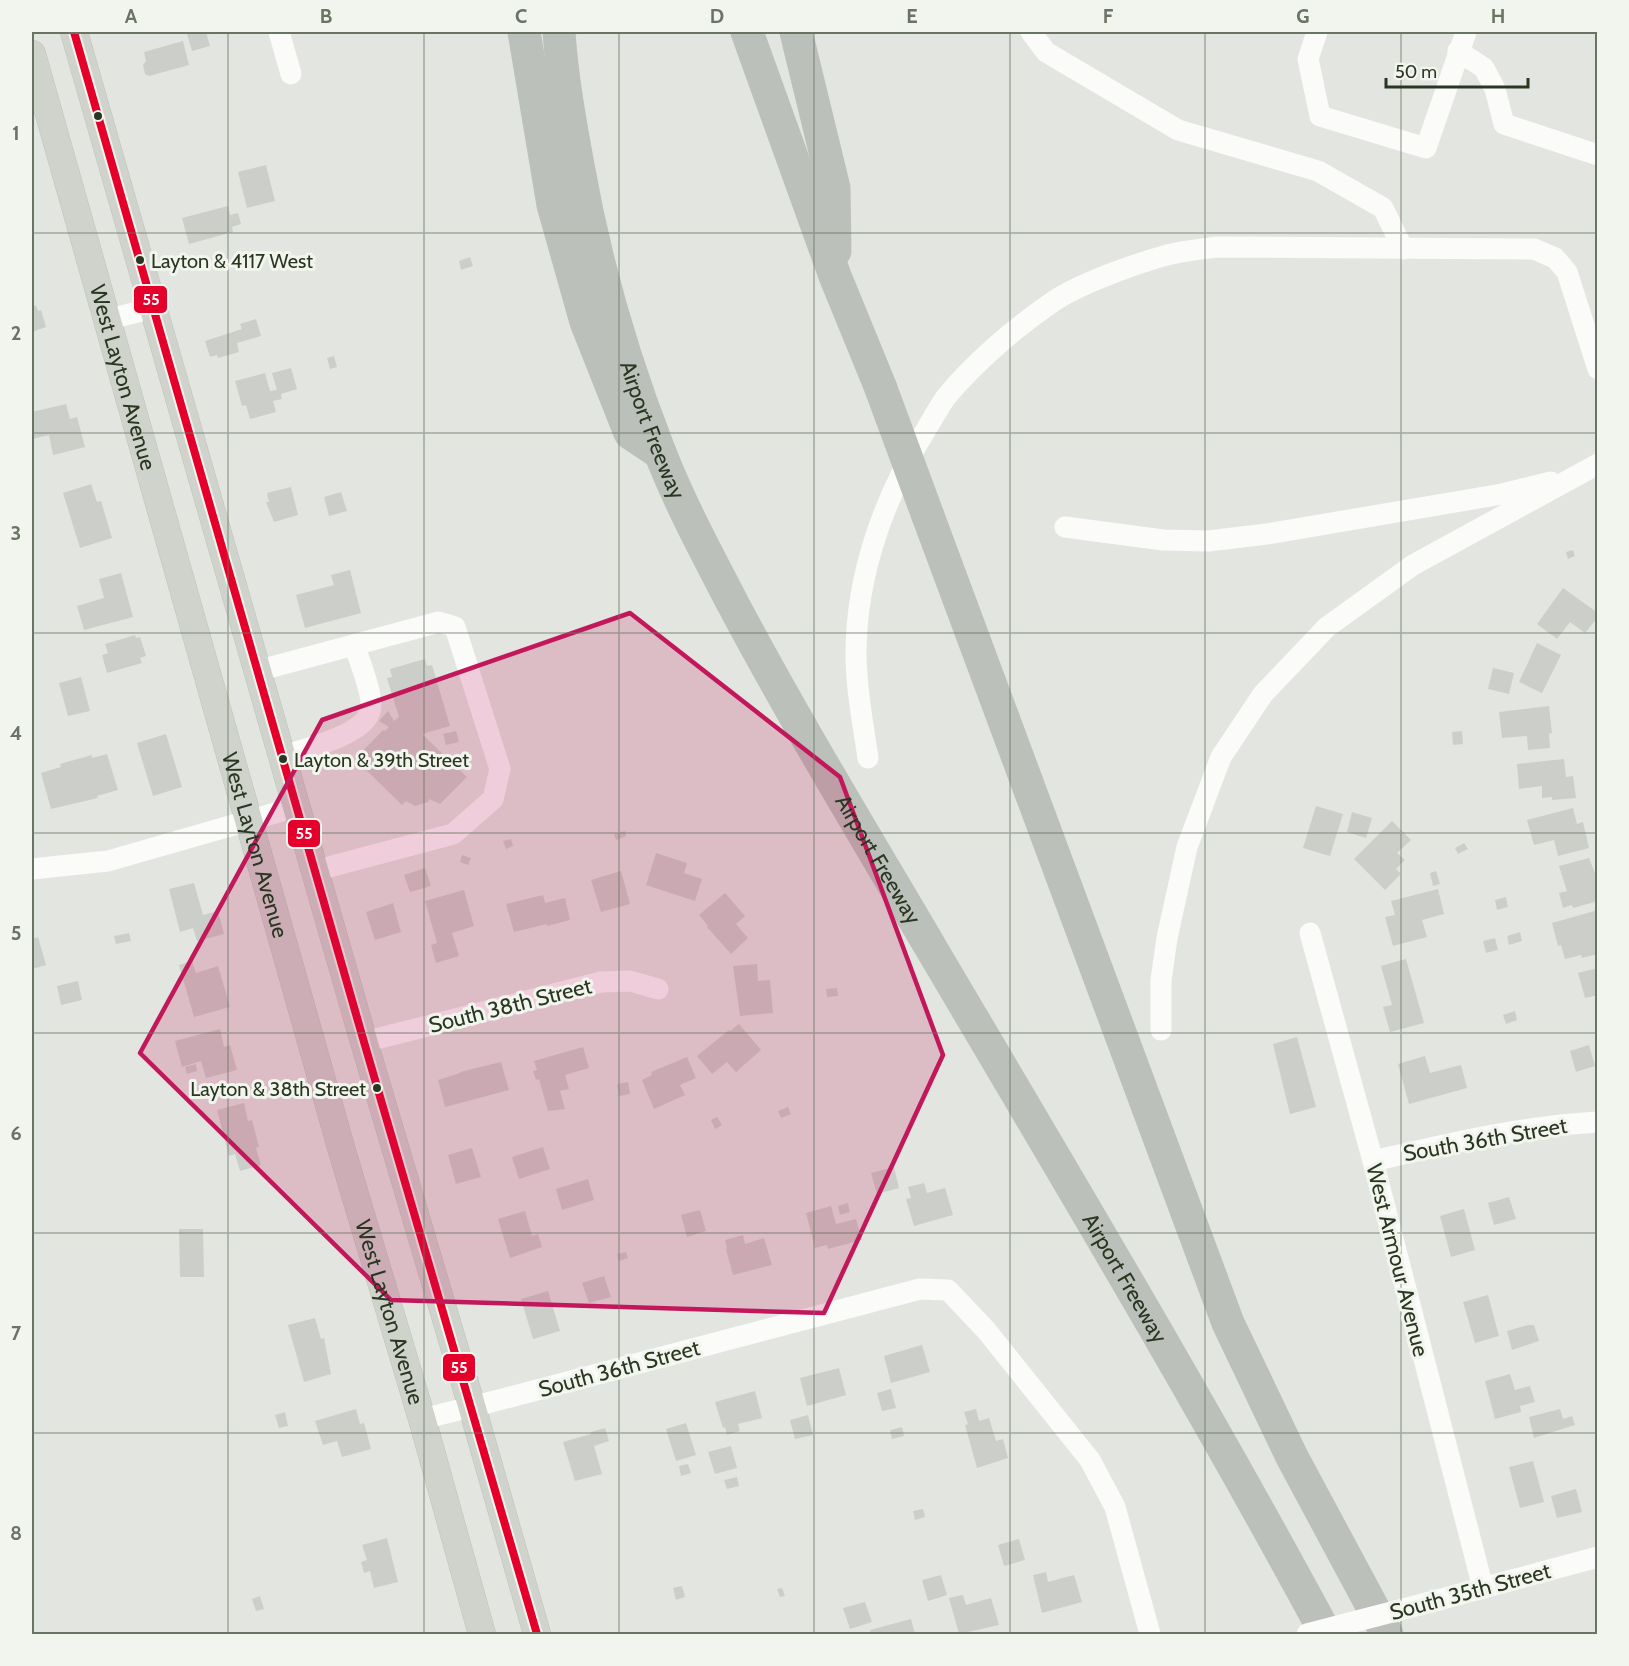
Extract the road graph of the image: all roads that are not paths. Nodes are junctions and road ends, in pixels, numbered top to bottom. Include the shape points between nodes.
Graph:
1 (74, 32) edge
2 (279, 32) edge
3 (524, 32) edge
4 (559, 32) edge
5 (747, 32) edge
6 (796, 32) edge
7 (1031, 32) edge
8 (1317, 32) edge
9 (1466, 32) edge
10 (1458, 51) junction
11 (32, 54) edge
12 (291, 74) dead end
13 (1598, 155) edge
14 (1403, 249) junction
15 (835, 276) junction
16 (153, 308) junction
17 (106, 320) junction
18 (1598, 369) edge
19 (660, 453) junction
20 (1597, 465) edge
21 (1065, 527) dead end
22 (354, 645) junction
23 (257, 671) junction
24 (282, 756) junction
25 (868, 758) dead end
26 (296, 807) junction
27 (249, 821) junction
28 (32, 869) edge
29 (314, 871) junction
30 (1310, 933) dead end
31 (658, 989) dead end
32 (1161, 1030) dead end
33 (364, 1042) junction
34 (1598, 1122) edge
35 (1372, 1161) junction
36 (472, 1407) junction
37 (422, 1419) junction
38 (1598, 1557) edge
39 (1483, 1588) junction
40 (482, 1635) edge
41 (537, 1635) edge
42 (1150, 1635) edge
43 (1307, 1635) edge
44 (1326, 1635) edge
45 (1387, 1635) edge

1 - 16 main road
2 - 12 street
3 - 19 highway via 553,205 586,322 630,433
4 - 19 highway, Airport Freeway via 565,92 586,209 607,293
5 - 15 highway
6 - 15 highway via 834,188
7 - 14 street via 1046,52 1178,130 1318,171 1383,208
8 - 10 street via 1308,59 1320,116 1426,148
9 - 10 street
10 - 13 street via 1484,68 1495,89 1504,124
11 - 17 main road, West Layton Avenue
14 - 18 street via 1534,249 1555,258 1567,272
14 - 25 street via 1217,247 1168,255 1092,281 1055,300 980,360 945,399 913,449 883,512 867,566 857,620 856,654
15 - 45 highway, bridge via 880,386 1228,1323 1292,1457
16 - 17 street
16 - 23 main road
17 - 27 main road, West Layton Avenue
19 - 44 highway, Airport Freeway via 696,534 765,664 1129,1284
20 - 21 street via 1556,481 1502,494 1208,541 1163,540
20 - 32 street via 1413,565 1327,627 1263,694 1221,757 1187,847 1161,980
22 - 23 street
22 - 24 street via 370,712 347,734
22 - 29 street via 439,622 455,627 500,769 493,799 453,834
23 - 24 main road
24 - 26 main road
26 - 27 street
26 - 29 main road
27 - 28 street via 108,861
27 - 37 main road, West Layton Avenue
29 - 33 main road
30 - 35 street, West Armour Avenue
31 - 33 street, South 38th Street via 630,981 601,982
33 - 36 main road
34 - 35 street, South 36th Street via 1495,1133
35 - 39 street, West Armour Avenue
36 - 37 street, South 36th Street
36 - 41 main road
36 - 42 street, South 36th Street via 920,1289 948,1290 986,1330 1090,1460 1115,1507
37 - 40 main road, West Layton Avenue
38 - 39 street, South 35th Street
39 - 43 street, South 35th Street, bridge

